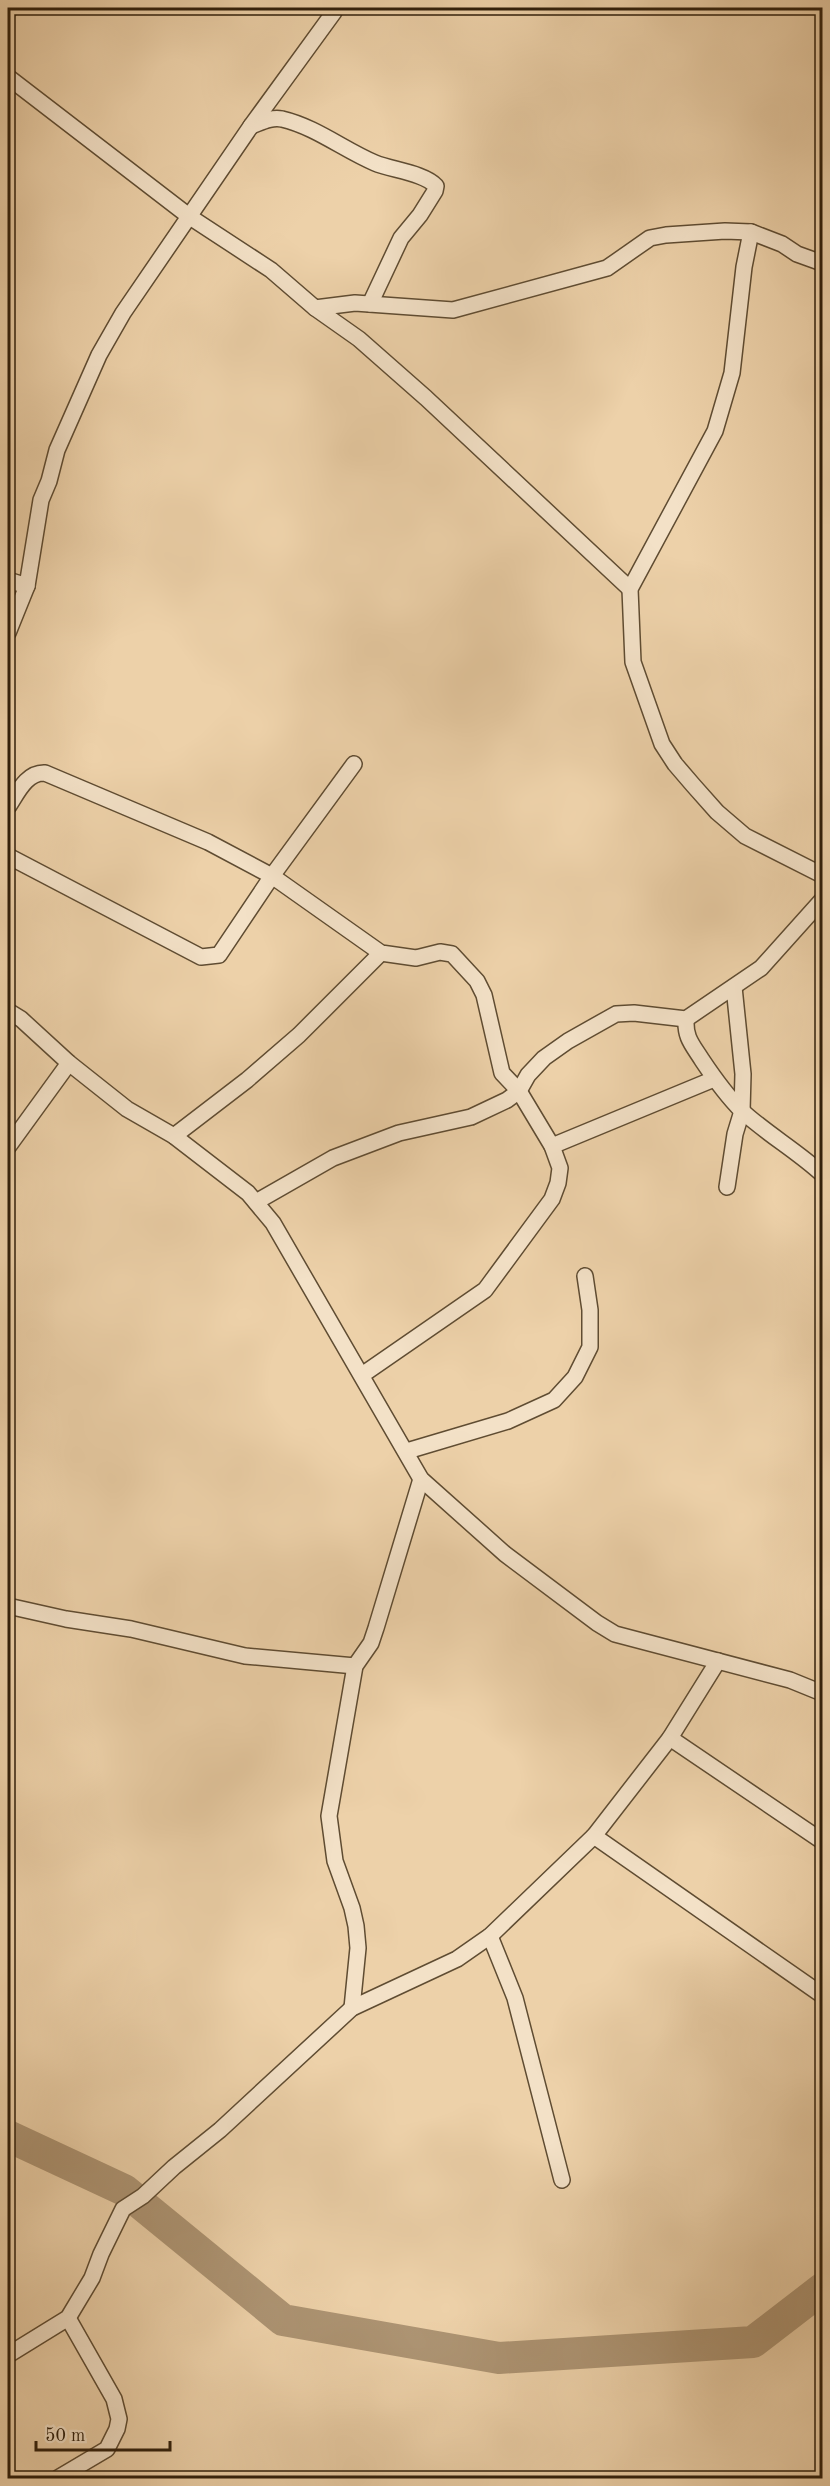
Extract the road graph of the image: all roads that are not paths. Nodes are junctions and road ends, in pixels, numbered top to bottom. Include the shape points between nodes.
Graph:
1 (11, 8) edge
2 (8, 11) edge
3 (334, 12) dead end
4 (8, 77) edge
5 (251, 126) junction
6 (190, 217) junction
7 (751, 232) junction
8 (822, 263) edge
9 (370, 304) junction
10 (315, 308) junction
11 (8, 580) edge
12 (27, 586) junction
13 (630, 590) junction
14 (8, 633) edge
15 (354, 764) dead end
16 (8, 807) edge
17 (8, 856) edge
18 (822, 875) edge
19 (272, 876) junction
20 (822, 900) edge
21 (381, 953) junction
22 (734, 987) junction
23 (8, 1011) edge
24 (686, 1018) junction
25 (69, 1064) junction
26 (714, 1079) junction
27 (519, 1091) junction
28 (742, 1110) junction
29 (174, 1136) junction
30 (552, 1146) junction
31 (8, 1147) edge
32 (822, 1174) edge
33 (727, 1187) dead end
34 (256, 1202) junction
35 (585, 1276) dead end
36 (362, 1375) junction
37 (407, 1451) junction
38 (421, 1479) junction
39 (8, 1606) edge
40 (718, 1661) junction
41 (355, 1666) junction
42 (822, 1693) edge
43 (670, 1738) junction
44 (594, 1836) junction
45 (822, 1841) edge
46 (490, 1936) junction
47 (822, 1995) edge
48 (352, 2008) junction
49 (562, 2181) dead end
50 (68, 2318) junction
51 (8, 2355) edge
52 (58, 2478) edge

1 - 2 street
3 - 5 street
4 - 6 street
5 - 6 street
5 - 9 street via 279,118 300,124 374,162 426,178 436,186 420,216 401,238
6 - 10 street via 271,270
6 - 12 street via 123,313 99,355 57,450 39,507
7 - 8 street
7 - 9 street via 650,238 607,268 453,310
7 - 13 street via 732,373 715,431
9 - 10 street
10 - 13 street via 359,339 426,398
11 - 12 street
12 - 14 street
13 - 18 street via 633,662 662,744 675,764 717,812 745,836
15 - 19 street
16 - 19 street via 29,777 45,773 208,842
17 - 19 street via 201,957 219,955
19 - 21 street
20 - 22 street via 761,968
21 - 27 street via 416,958 445,952 461,962 484,995 502,1073
21 - 29 street via 299,1035
22 - 24 street
22 - 28 street via 743,1074
23 - 25 street
24 - 26 street via 685,1033
24 - 27 street via 616,1014 544,1058
25 - 29 street via 127,1109
25 - 31 street
26 - 28 street
26 - 30 street
27 - 30 street
27 - 34 street via 471,1117 399,1133 333,1158
28 - 32 street
28 - 33 street
29 - 34 street
30 - 36 street via 560,1168 552,1199 485,1290
34 - 36 street via 273,1224
35 - 37 street via 590,1347 575,1377 554,1400 507,1421
36 - 37 street
37 - 38 street
38 - 40 street via 505,1554 597,1623 615,1634
38 - 41 street via 371,1643
39 - 41 street via 245,1656
40 - 42 street via 790,1680
40 - 43 street
41 - 48 street via 329,1816 335,1861 356,1926 358,1948
43 - 44 street
43 - 45 street
44 - 46 street
44 - 47 street
46 - 48 street via 458,1959
46 - 49 street via 515,1998
48 - 50 street via 220,2130 123,2209 92,2278
50 - 51 street
50 - 52 street via 114,2399 119,2419 107,2449

